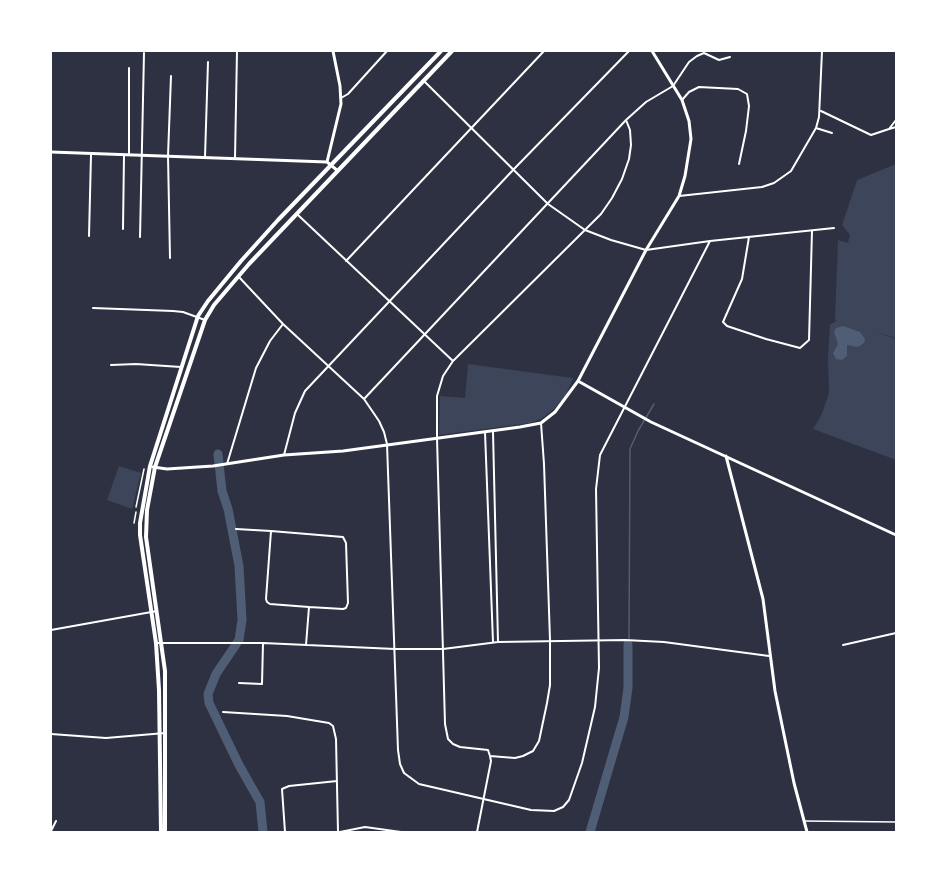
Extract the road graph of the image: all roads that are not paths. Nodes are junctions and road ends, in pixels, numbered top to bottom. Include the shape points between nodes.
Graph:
1 (237, 51) edge
2 (333, 51) edge
3 (387, 51) edge
4 (441, 51) edge
5 (452, 51) edge
6 (544, 51) edge
7 (629, 51) edge
8 (652, 51) edge
9 (822, 51) edge
10 (705, 52) edge
11 (144, 53) dead end
12 (730, 57) dead end
13 (208, 62) dead end
14 (129, 68) dead end
15 (171, 76) dead end
16 (424, 81) junction
17 (673, 86) junction
18 (341, 98) junction
19 (682, 100) junction
20 (820, 111) junction
21 (626, 120) junction
22 (896, 120) edge
23 (471, 128) junction
24 (816, 128) junction
25 (896, 128) edge
26 (889, 129) junction
27 (832, 134) dead end
28 (51, 152) edge
29 (91, 154) junction
30 (126, 155) junction
31 (143, 155) junction
32 (168, 156) junction
33 (205, 157) junction
34 (235, 158) junction
35 (327, 162) junction
36 (739, 164) dead end
37 (331, 166) junction
38 (514, 169) junction
39 (338, 171) junction
40 (679, 196) junction
41 (548, 204) junction
42 (296, 213) junction
43 (834, 228) dead end
44 (123, 229) dead end
45 (585, 230) junction
46 (812, 230) junction
47 (89, 236) dead end
48 (140, 237) dead end
49 (749, 237) junction
50 (710, 241) junction
51 (646, 250) junction
52 (170, 258) dead end
53 (346, 261) junction
54 (238, 276) junction
55 (389, 302) junction
56 (93, 308) dead end
57 (198, 316) junction
58 (205, 320) junction
59 (283, 324) junction
60 (424, 334) junction
61 (453, 361) junction
62 (111, 365) dead end
63 (328, 366) junction
64 (181, 367) junction
65 (578, 381) junction
66 (364, 399) junction
67 (624, 408) junction
68 (541, 423) junction
69 (493, 431) junction
70 (485, 432) junction
71 (436, 438) junction
72 (387, 444) junction
73 (284, 455) junction
74 (726, 456) junction
75 (227, 464) junction
76 (152, 466) junction
77 (144, 469) dead end
78 (136, 507) dead end
79 (136, 512) dead end
80 (134, 523) dead end
81 (236, 529) dead end
82 (271, 531) junction
83 (896, 535) edge
84 (309, 607) junction
85 (157, 611) junction
86 (151, 612) junction
87 (51, 630) edge
88 (896, 633) edge
89 (550, 640) junction
90 (599, 640) junction
91 (493, 642) junction
92 (498, 642) junction
93 (156, 643) junction
94 (162, 643) junction
95 (263, 643) junction
96 (306, 645) junction
97 (843, 645) dead end
98 (394, 649) junction
99 (443, 649) junction
100 (772, 656) junction
101 (239, 683) dead end
102 (223, 711) dead end
103 (166, 733) junction
104 (51, 734) edge
105 (160, 734) junction
106 (490, 756) junction
107 (337, 781) junction
108 (484, 798) junction
109 (804, 821) junction
110 (51, 822) edge
111 (896, 822) edge
112 (51, 831) edge
113 (160, 832) edge
114 (165, 832) edge
115 (285, 832) edge
116 (339, 832) edge
117 (401, 832) edge
118 (477, 832) edge
119 (807, 832) edge

1 - 34 street
2 - 18 street
3 - 18 street
4 - 37 highway
5 - 16 highway
6 - 23 street
7 - 38 street
8 - 17 street
9 - 20 street
10 - 12 street via 719,60
10 - 17 street via 689,62
11 - 31 street
13 - 33 street
14 - 30 street
15 - 32 street
16 - 23 street
16 - 39 highway
17 - 19 street
17 - 21 street
18 - 35 street
19 - 36 street via 699,87 738,89 747,94 746,131
19 - 40 street via 691,139
20 - 24 street
20 - 26 street via 871,135
21 - 41 street
21 - 45 street via 631,145 622,179
22 - 26 street
23 - 38 street
23 - 53 street
24 - 27 street
24 - 40 street via 791,171 774,183
25 - 26 street
28 - 29 street
29 - 30 street
29 - 47 street
30 - 31 street
30 - 44 street
31 - 32 street
31 - 48 street
32 - 33 street
32 - 52 street
33 - 34 street
34 - 35 street
35 - 37 street
37 - 39 street
37 - 57 highway via 241,261
38 - 41 street
38 - 55 street
39 - 42 highway
40 - 51 street
41 - 45 street
41 - 60 street
42 - 53 street
42 - 54 highway
43 - 46 street
45 - 51 street
45 - 61 street
46 - 49 street
46 - 49 street via 809,340 800,348 723,322 742,279
49 - 50 street
50 - 51 street
50 - 67 street
51 - 65 street
53 - 55 street
54 - 58 highway
54 - 59 street
55 - 60 street
55 - 63 street
56 - 57 street via 173,311
57 - 58 street
57 - 64 highway
58 - 76 highway
59 - 63 street
59 - 75 street via 256,368
60 - 61 street
60 - 66 street
61 - 71 street via 437,396
62 - 64 street
63 - 66 street
63 - 73 street via 300,400
64 - 76 highway
65 - 67 street
65 - 68 street via 555,412
66 - 72 street via 379,421
67 - 74 street
67 - 90 street via 606,440 597,471
68 - 69 street
68 - 89 street
69 - 70 street
69 - 92 street
70 - 71 street
70 - 91 street
71 - 72 street
71 - 99 street
72 - 73 street
72 - 98 street
73 - 75 street
74 - 83 street
74 - 100 street via 763,599
75 - 76 street via 167,469
76 - 85 highway via 146,528
76 - 86 highway via 141,510 140,535
77 - 78 street
79 - 80 street
81 - 82 street
82 - 84 street via 266,600 270,604
82 - 84 street via 344,539 347,606
84 - 96 street
85 - 86 street
85 - 94 highway
86 - 87 street
86 - 93 highway
88 - 97 street
89 - 90 street
89 - 92 street
89 - 106 street via 549,694 536,747 523,756
90 - 100 street via 664,642
90 - 108 street via 595,707 569,800 563,807 544,812
91 - 92 street
91 - 99 street
93 - 94 street
93 - 105 highway
94 - 95 street
94 - 103 highway
95 - 96 street
95 - 101 street via 262,684
96 - 98 street
98 - 99 street
98 - 108 street via 398,750 404,773 419,784
99 - 106 street via 448,739 460,747 488,750
100 - 109 street via 785,746
102 - 107 street via 329,723 336,739
103 - 105 street
103 - 114 highway
104 - 105 street via 106,738
105 - 113 highway
106 - 108 street
107 - 115 street via 282,789
107 - 116 street
108 - 118 street
109 - 111 street
109 - 119 street
110 - 112 street via 56,820
116 - 117 street via 365,827

